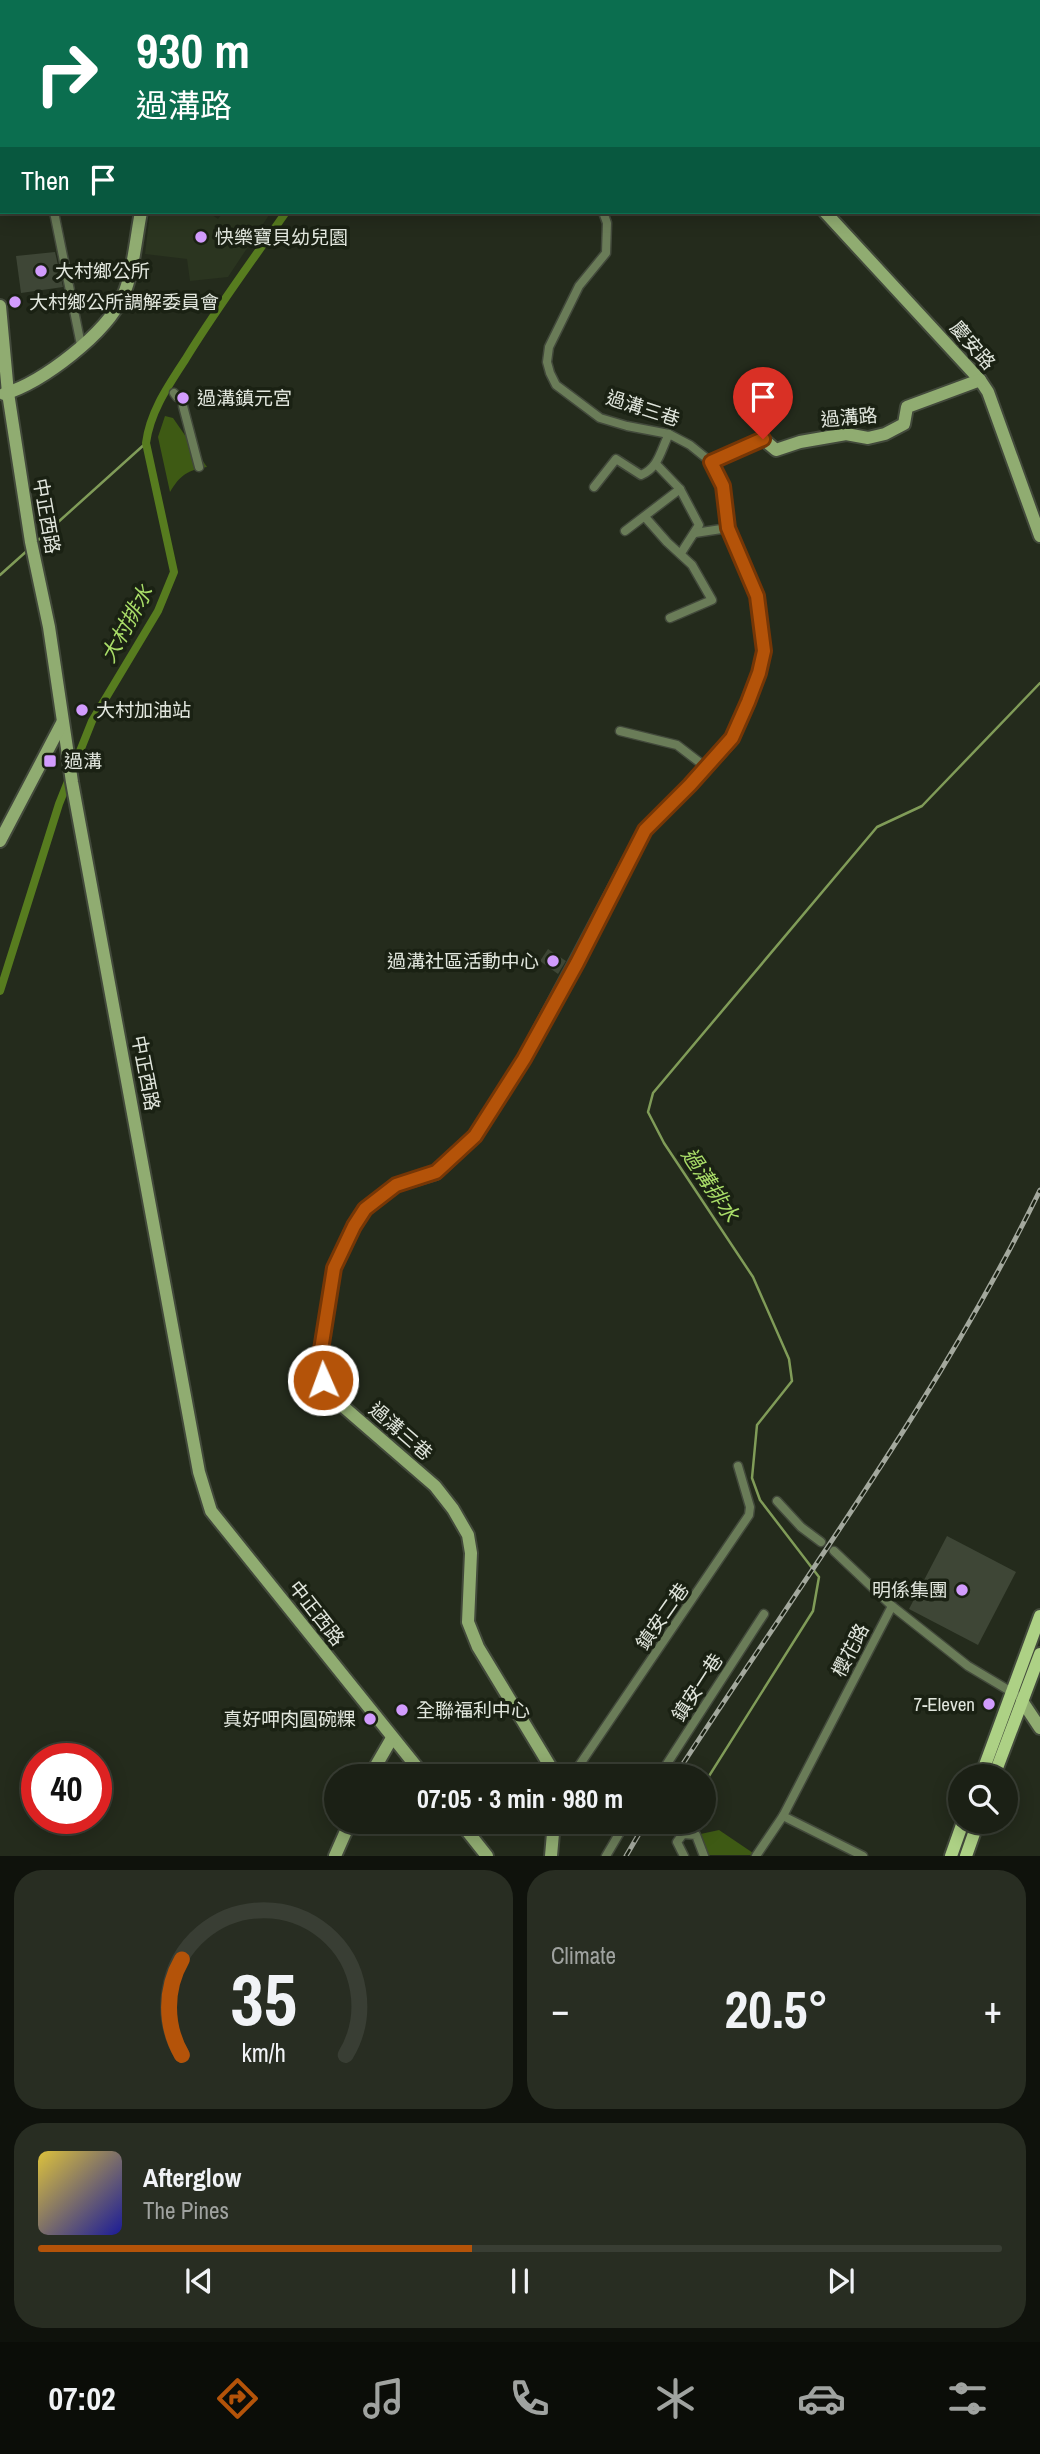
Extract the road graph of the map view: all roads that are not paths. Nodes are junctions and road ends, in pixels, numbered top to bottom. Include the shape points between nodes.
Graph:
1 (54, 214) edge
2 (141, 214) edge
3 (604, 214) edge
4 (827, 214) edge
5 (0, 306) edge
6 (1, 324) edge
7 (81, 345) junction
8 (980, 380) junction
9 (4, 394) edge
10 (183, 406) dead end
11 (669, 434) junction
12 (711, 462) junction
13 (656, 464) junction
14 (199, 467) dead end
15 (594, 486) dead end
16 (680, 488) junction
17 (645, 517) junction
18 (728, 528) junction
19 (625, 531) dead end
20 (695, 533) junction
21 (1040, 536) edge
22 (681, 553) junction
23 (670, 618) dead end
24 (62, 723) junction
25 (620, 731) dead end
26 (707, 768) junction
27 (0, 841) edge
28 (737, 1466) dead end
29 (777, 1501) dead end
30 (821, 1542) dead end
31 (834, 1551) dead end
32 (892, 1606) junction
33 (764, 1614) dead end
34 (1040, 1616) edge
35 (1040, 1654) edge
36 (1011, 1691) junction
37 (1022, 1701) junction
38 (1040, 1728) edge
39 (392, 1738) junction
40 (377, 1764) edge
41 (414, 1764) edge
42 (549, 1764) edge
43 (581, 1764) edge
44 (667, 1764) edge
45 (985, 1764) edge
46 (998, 1764) edge
47 (783, 1816) junction
48 (345, 1834) edge
49 (470, 1834) edge
50 (553, 1834) edge
51 (619, 1834) edge
52 (959, 1834) edge
53 (974, 1834) edge
54 (335, 1856) edge
55 (488, 1856) edge
56 (551, 1856) edge
57 (606, 1856) edge
58 (684, 1856) edge
59 (704, 1856) edge
60 (756, 1856) edge
61 (863, 1856) edge
62 (951, 1856) edge
63 (966, 1856) edge

1 - 7 street
2 - 7 street via 123,296 104,325
3 - 11 street, 過溝三巷 via 606,253 579,286 549,347 547,362 556,385 600,418
4 - 8 street, 慶安路
5 - 6 street, 中正西路
6 - 9 street, 中正西路
7 - 9 street via 58,365
8 - 12 street, 過溝路 via 907,407 904,424 885,434 868,438 846,434 776,450 763,439
8 - 21 street, 慶安路
9 - 24 street, 中正西路 via 49,627
10 - 14 street
11 - 12 street, 過溝三巷
11 - 13 street
12 - 18 street, 過溝三巷 via 723,486
13 - 15 street via 641,475 617,459
13 - 16 street
16 - 17 street
16 - 20 street via 699,526
17 - 19 street
17 - 22 street
18 - 20 street
18 - 26 street, 過溝三巷 via 753,581 764,651 732,738
20 - 22 street
22 - 23 street via 712,600
24 - 27 street
24 - 39 street, 中正西路 via 199,1472 211,1511
25 - 26 street via 677,745
26 - 42 street, 過溝三巷 via 645,830 530,1047 475,1136 436,1172 396,1185 365,1209 334,1268 320,1356 323,1380 338,1402 435,1486 453,1508 468,1535 471,1553 468,1622 478,1647
28 - 43 street, 鎮安二巷 via 749,1515
29 - 30 street
31 - 32 street
32 - 36 street via 968,1666
32 - 47 street, 櫻花路
33 - 44 street, 鎮安一巷
34 - 36 main road
35 - 37 main road
36 - 37 street
36 - 45 main road
37 - 38 street
37 - 46 main road
39 - 40 street
39 - 41 street, 中正西路
47 - 60 street, 櫻花路
47 - 61 street
48 - 54 street
49 - 55 street
50 - 56 street
51 - 57 street
52 - 62 main road
53 - 63 main road
58 - 59 street via 677,1842 683,1834 696,1835

